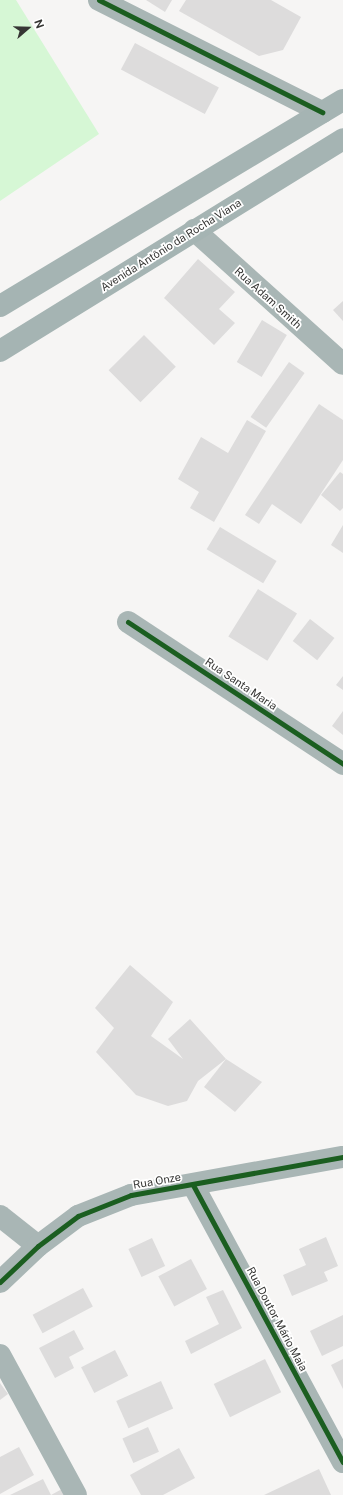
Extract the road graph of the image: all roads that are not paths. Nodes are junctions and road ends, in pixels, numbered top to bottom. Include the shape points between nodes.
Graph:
1 (99, 0) edge
2 (343, 100) edge
3 (322, 112) junction
4 (343, 140) edge
5 (194, 230) junction
6 (0, 306) edge
7 (0, 350) edge
8 (343, 364) edge
9 (128, 622) dead end
10 (343, 764) edge
11 (343, 1157) edge
12 (193, 1185) junction
13 (0, 1216) edge
14 (38, 1246) junction
15 (0, 1282) edge
16 (0, 1355) edge
17 (343, 1462) edge
18 (76, 1495) edge

1 - 3 street
2 - 3 main road
3 - 6 main road
4 - 5 main road, Avenida Antônio da Rocha Viana
5 - 7 main road, Avenida Antônio da Rocha Viana
5 - 8 street, Rua Adam Smith
9 - 10 street, Rua Santa Maria
11 - 12 street, Rua Onze
12 - 14 street, Rua Onze via 130,1195 78,1216
12 - 17 street, Rua Doutor Mário Maia
13 - 14 street
14 - 15 street, Rua Onze
16 - 18 street

